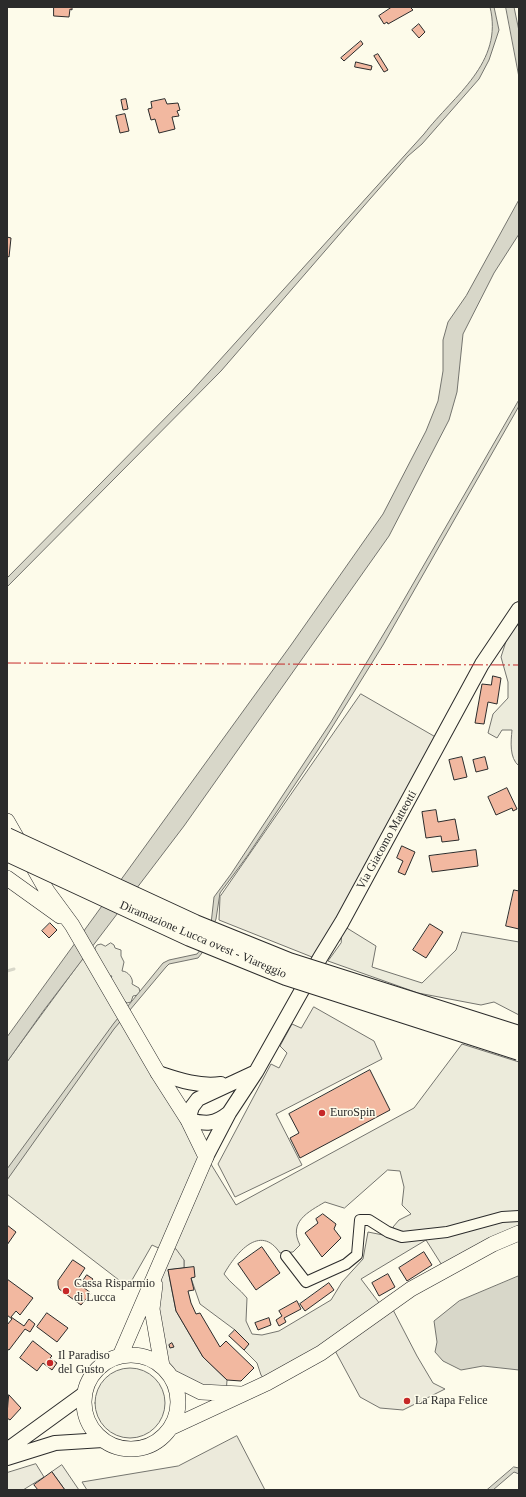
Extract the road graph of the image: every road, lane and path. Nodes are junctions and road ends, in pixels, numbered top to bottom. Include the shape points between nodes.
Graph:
1 (519, 609) edge
2 (7, 821) edge
3 (7, 838) edge
4 (7, 852) edge
5 (7, 878) edge
6 (72, 925) junction
7 (519, 1035) edge
8 (519, 1051) edge
9 (256, 1072) junction
10 (158, 1073) junction
11 (229, 1083) junction
12 (229, 1113) junction
13 (188, 1120) junction
14 (206, 1157) junction
15 (519, 1216) edge
16 (519, 1233) edge
17 (286, 1256) dead end
18 (160, 1264) junction
19 (120, 1356) junction
20 (166, 1371) junction
21 (84, 1394) junction
22 (244, 1394) junction
23 (170, 1428) junction
24 (103, 1440) junction
25 (7, 1450) edge
26 (7, 1458) edge

1 - 9 main road, Via Giacomo Matteotti via 482,664 342,922
2 - 6 main road via 47,891
3 - 7 highway, Diramazione Lucca ovest - Viareggio, bridge via 195,924 289,962
4 - 8 highway, Diramazione Lucca ovest - Viareggio, bridge via 190,937 286,976
5 - 6 main road
6 - 10 main road
9 - 11 main road
9 - 12 main road, Via Giacomo Matteotti
10 - 11 main road via 209,1086
10 - 13 main road
11 - 13 main road via 198,1099
12 - 13 main road, Via Giacomo Matteotti via 219,1122 204,1124
12 - 14 main road, Via Giacomo Matteotti
13 - 14 main road
14 - 18 main road
15 - 17 street via 502,1217 446,1232 402,1237 376,1226 369,1220 360,1220 358,1256 306,1282
16 - 22 main road via 493,1244 412,1288 321,1353
18 - 19 main road
18 - 20 main road via 152,1309
19 - 20 main road via 149,1358
19 - 21 main road via 97,1369 89,1380
20 - 22 main road via 201,1392
20 - 23 main road via 177,1389 178,1403 176,1416
21 - 24 main road via 87,1420 93,1431
21 - 25 main road
22 - 23 main road
23 - 24 main road via 160,1439 146,1447 116,1447
24 - 26 main road via 55,1443

